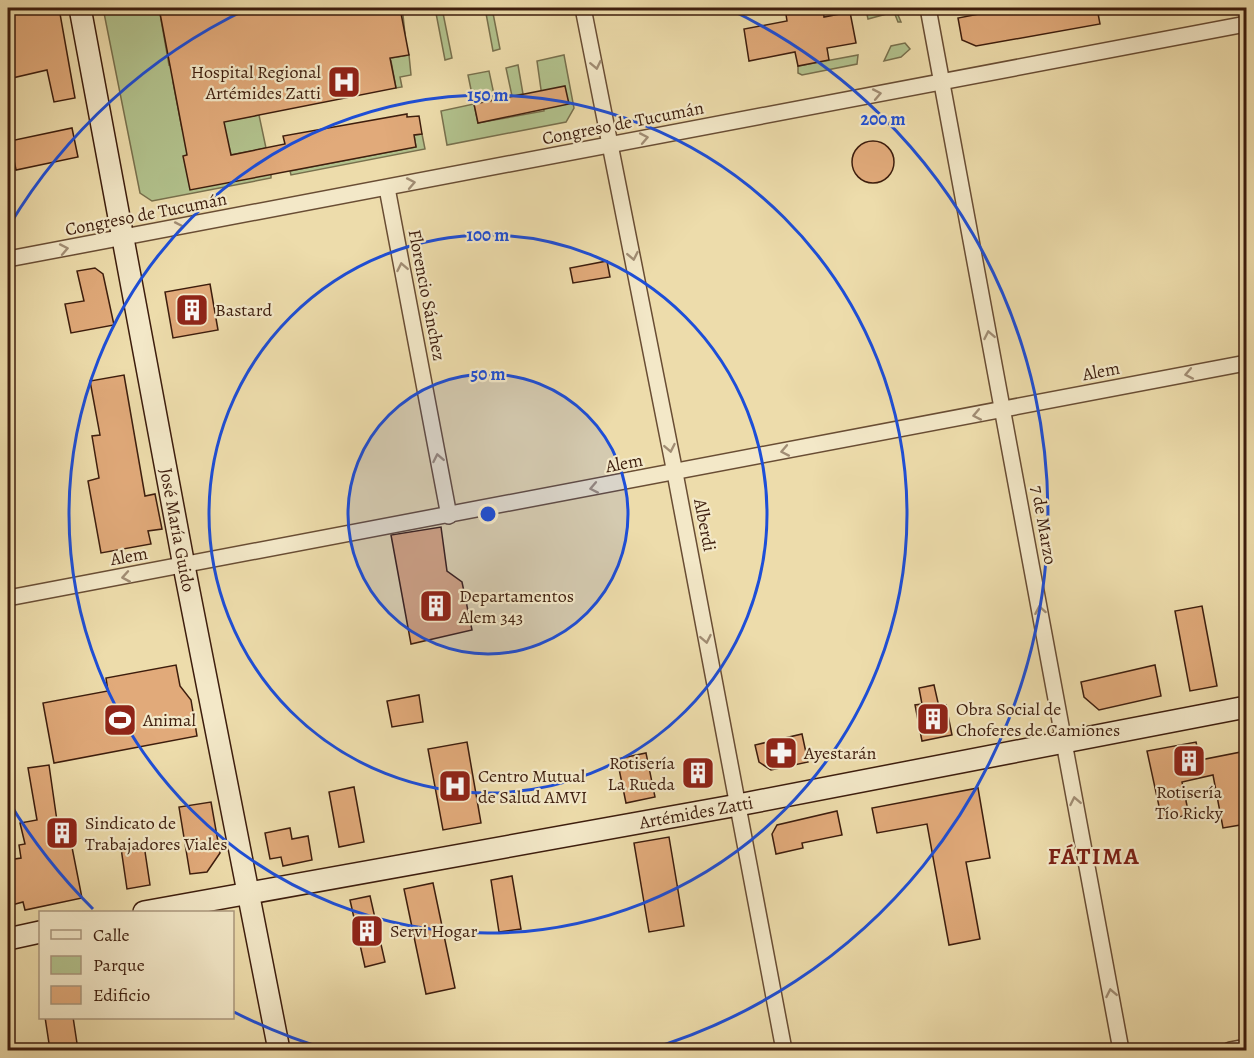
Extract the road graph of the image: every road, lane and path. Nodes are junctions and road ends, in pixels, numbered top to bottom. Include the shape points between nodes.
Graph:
1 (80, 8) edge
2 (583, 8) edge
3 (928, 8) edge
4 (1246, 24) edge
5 (942, 82) junction
6 (611, 145) junction
7 (387, 188) junction
8 (121, 238) junction
9 (8, 259) edge
10 (1246, 363) edge
11 (1003, 410) junction
12 (675, 472) junction
13 (449, 516) junction
14 (184, 566) junction
15 (8, 598) edge
16 (1246, 707) edge
17 (1064, 742) junction
18 (738, 805) junction
19 (248, 893) junction
20 (149, 911) edge
21 (39, 932) edge
22 (8, 939) edge
23 (1246, 1047) edge
24 (279, 1050) edge
25 (784, 1050) edge
26 (1121, 1050) edge
27 (1230, 1050) edge

1 - 8 main road, José María Guido
2 -> 6 street, Alberdi
3 - 5 street, 7 de Marzo
4 - 5 street, Congreso de Tucumán
6 -> 5 street, Congreso de Tucumán
11 -> 5 street, 7 de Marzo
7 -> 6 street, Congreso de Tucumán
6 -> 12 street, Alberdi
8 -> 7 street, Congreso de Tucumán
13 -> 7 street, Florencio Sánchez
9 -> 8 street, Congreso de Tucumán
8 - 14 main road, José María Guido
10 -> 11 street, Alem
11 -> 12 street, Alem
17 -> 11 street, 7 de Marzo
12 -> 13 street, Alem
12 -> 18 street, Alberdi
13 - 14 street, Alem
14 -> 15 street, Alem
14 - 19 main road, José María Guido
16 - 17 main road, Artémides Zatti
17 - 18 main road, Artémides Zatti
26 -> 17 street, 7 de Marzo
18 - 19 main road, Artémides Zatti
18 - 25 street, Alberdi
19 - 20 main road, Artémides Zatti
19 - 24 main road, José María Guido
21 - 22 main road
23 - 27 street

